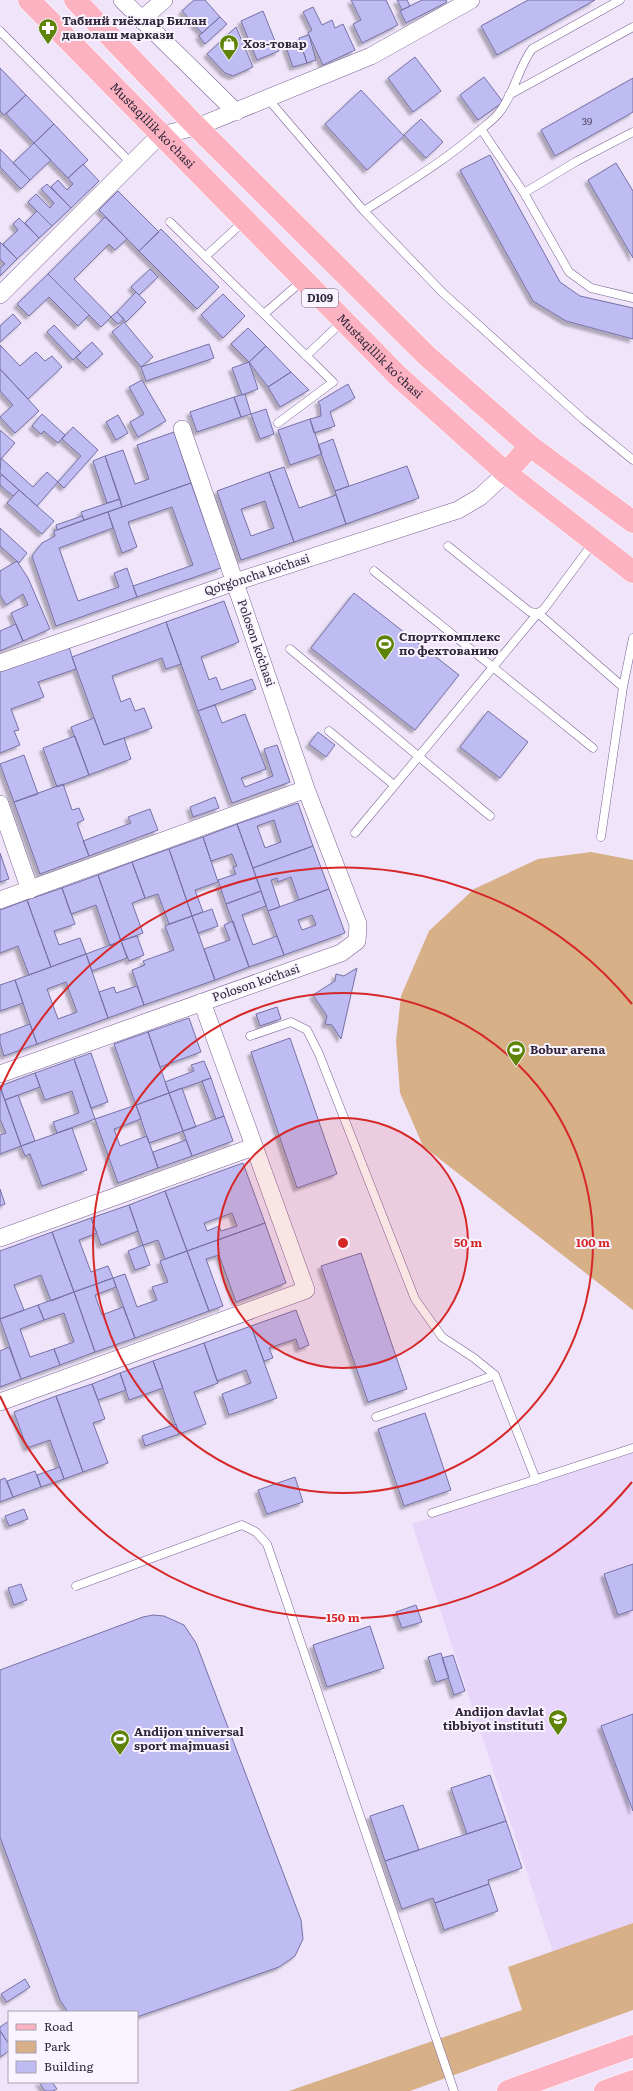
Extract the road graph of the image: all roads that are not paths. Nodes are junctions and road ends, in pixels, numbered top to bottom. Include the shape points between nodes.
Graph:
1 (29, 0) edge
2 (74, 0) edge
3 (122, 0) edge
4 (164, 0) edge
5 (471, 0) edge
6 (620, 0) edge
7 (141, 20) junction
8 (633, 26) edge
9 (0, 31) edge
10 (510, 95) junction
11 (268, 99) junction
12 (236, 112) junction
13 (197, 127) junction
14 (481, 129) junction
15 (633, 132) edge
16 (160, 135) junction
17 (131, 163) junction
18 (524, 193) junction
19 (364, 211) junction
20 (244, 221) junction
21 (170, 222) dead end
22 (206, 256) junction
23 (303, 280) junction
24 (0, 295) edge
25 (633, 298) edge
26 (264, 314) junction
27 (343, 321) junction
28 (306, 356) junction
29 (278, 423) dead end
30 (182, 429) dead end
31 (530, 446) junction
32 (633, 460) edge
33 (506, 473) junction
34 (633, 522) edge
35 (595, 542) junction
36 (448, 546) dead end
37 (374, 571) dead end
38 (633, 572) edge
39 (234, 582) junction
40 (538, 614) junction
41 (633, 638) edge
42 (290, 649) dead end
43 (0, 663) edge
44 (492, 667) junction
45 (623, 687) junction
46 (329, 731) dead end
47 (593, 748) dead end
48 (418, 756) junction
49 (394, 785) junction
50 (306, 789) junction
51 (0, 804) edge
52 (490, 816) dead end
53 (355, 833) dead end
54 (601, 837) dead end
55 (30, 890) junction
56 (0, 900) edge
57 (202, 1002) junction
58 (250, 1036) dead end
59 (0, 1074) edge
60 (253, 1147) junction
61 (0, 1238) edge
62 (495, 1375) junction
63 (0, 1402) edge
64 (376, 1418) dead end
65 (633, 1448) edge
66 (536, 1480) junction
67 (432, 1513) dead end
68 (76, 1586) dead end
69 (633, 2046) edge
70 (633, 2081) edge
71 (454, 2091) edge
72 (508, 2091) edge
73 (605, 2091) edge

1 - 16 main road, Mustaqillik ko'chasi / D109
2 - 13 main road, D109
3 - 7 street
4 - 7 street
5 - 11 street via 371,56
6 - 10 lane via 532,49 524,60
7 - 12 street
8 - 10 lane
9 - 17 lane
10 - 14 lane via 498,114
11 - 12 street
11 - 19 lane
12 - 13 street
13 - 16 street
13 - 31 main road, D109 via 427,356
14 - 18 lane
14 - 19 lane via 440,162
15 - 18 lane via 577,161
16 - 17 street
16 - 20 main road, Mustaqillik ko'chasi / D109
17 - 24 street
18 - 25 lane via 569,272 591,288
19 - 32 lane via 443,294 584,420
20 - 22 lane
20 - 23 main road, Mustaqillik ko'chasi / D109
21 - 22 lane
22 - 26 lane
23 - 26 lane
23 - 27 main road, Mustaqillik ko'chasi / D109
26 - 28 lane
27 - 28 lane
27 - 33 main road, Mustaqillik ko'chasi / D109 via 398,376
28 - 29 lane via 333,382
30 - 39 street, Poloson koʻchasi
31 - 33 main road
31 - 34 main road, D109
33 - 35 main road, Mustaqillik ko'chasi / D109
33 - 39 street, Qoʻrgʻoncha koʻchasi via 480,497 458,510
35 - 38 main road, Mustaqillik ko'chasi / D109
35 - 40 lane
36 - 40 lane via 530,612
37 - 44 lane
39 - 43 street, Qoʻrgʻoncha koʻchasi
39 - 50 street, Poloson koʻchasi
40 - 44 lane
40 - 45 lane
41 - 45 lane
42 - 48 lane
44 - 47 lane
44 - 48 lane
45 - 54 lane
46 - 49 lane
48 - 49 lane
48 - 52 lane
49 - 53 lane
50 - 55 street
50 - 57 street, Poloson koʻchasi via 358,924 357,941 341,953
51 - 55 street
55 - 56 street
57 - 59 street, Poloson koʻchasi
57 - 60 street
58 - 62 lane via 291,1022 307,1030 319,1054 415,1299 442,1337
60 - 61 street
60 - 63 street via 306,1290
62 - 64 lane
62 - 66 lane
65 - 66 lane
66 - 67 lane
68 - 71 lane via 242,1525 256,1532 267,1544
69 - 72 main road
70 - 73 main road

